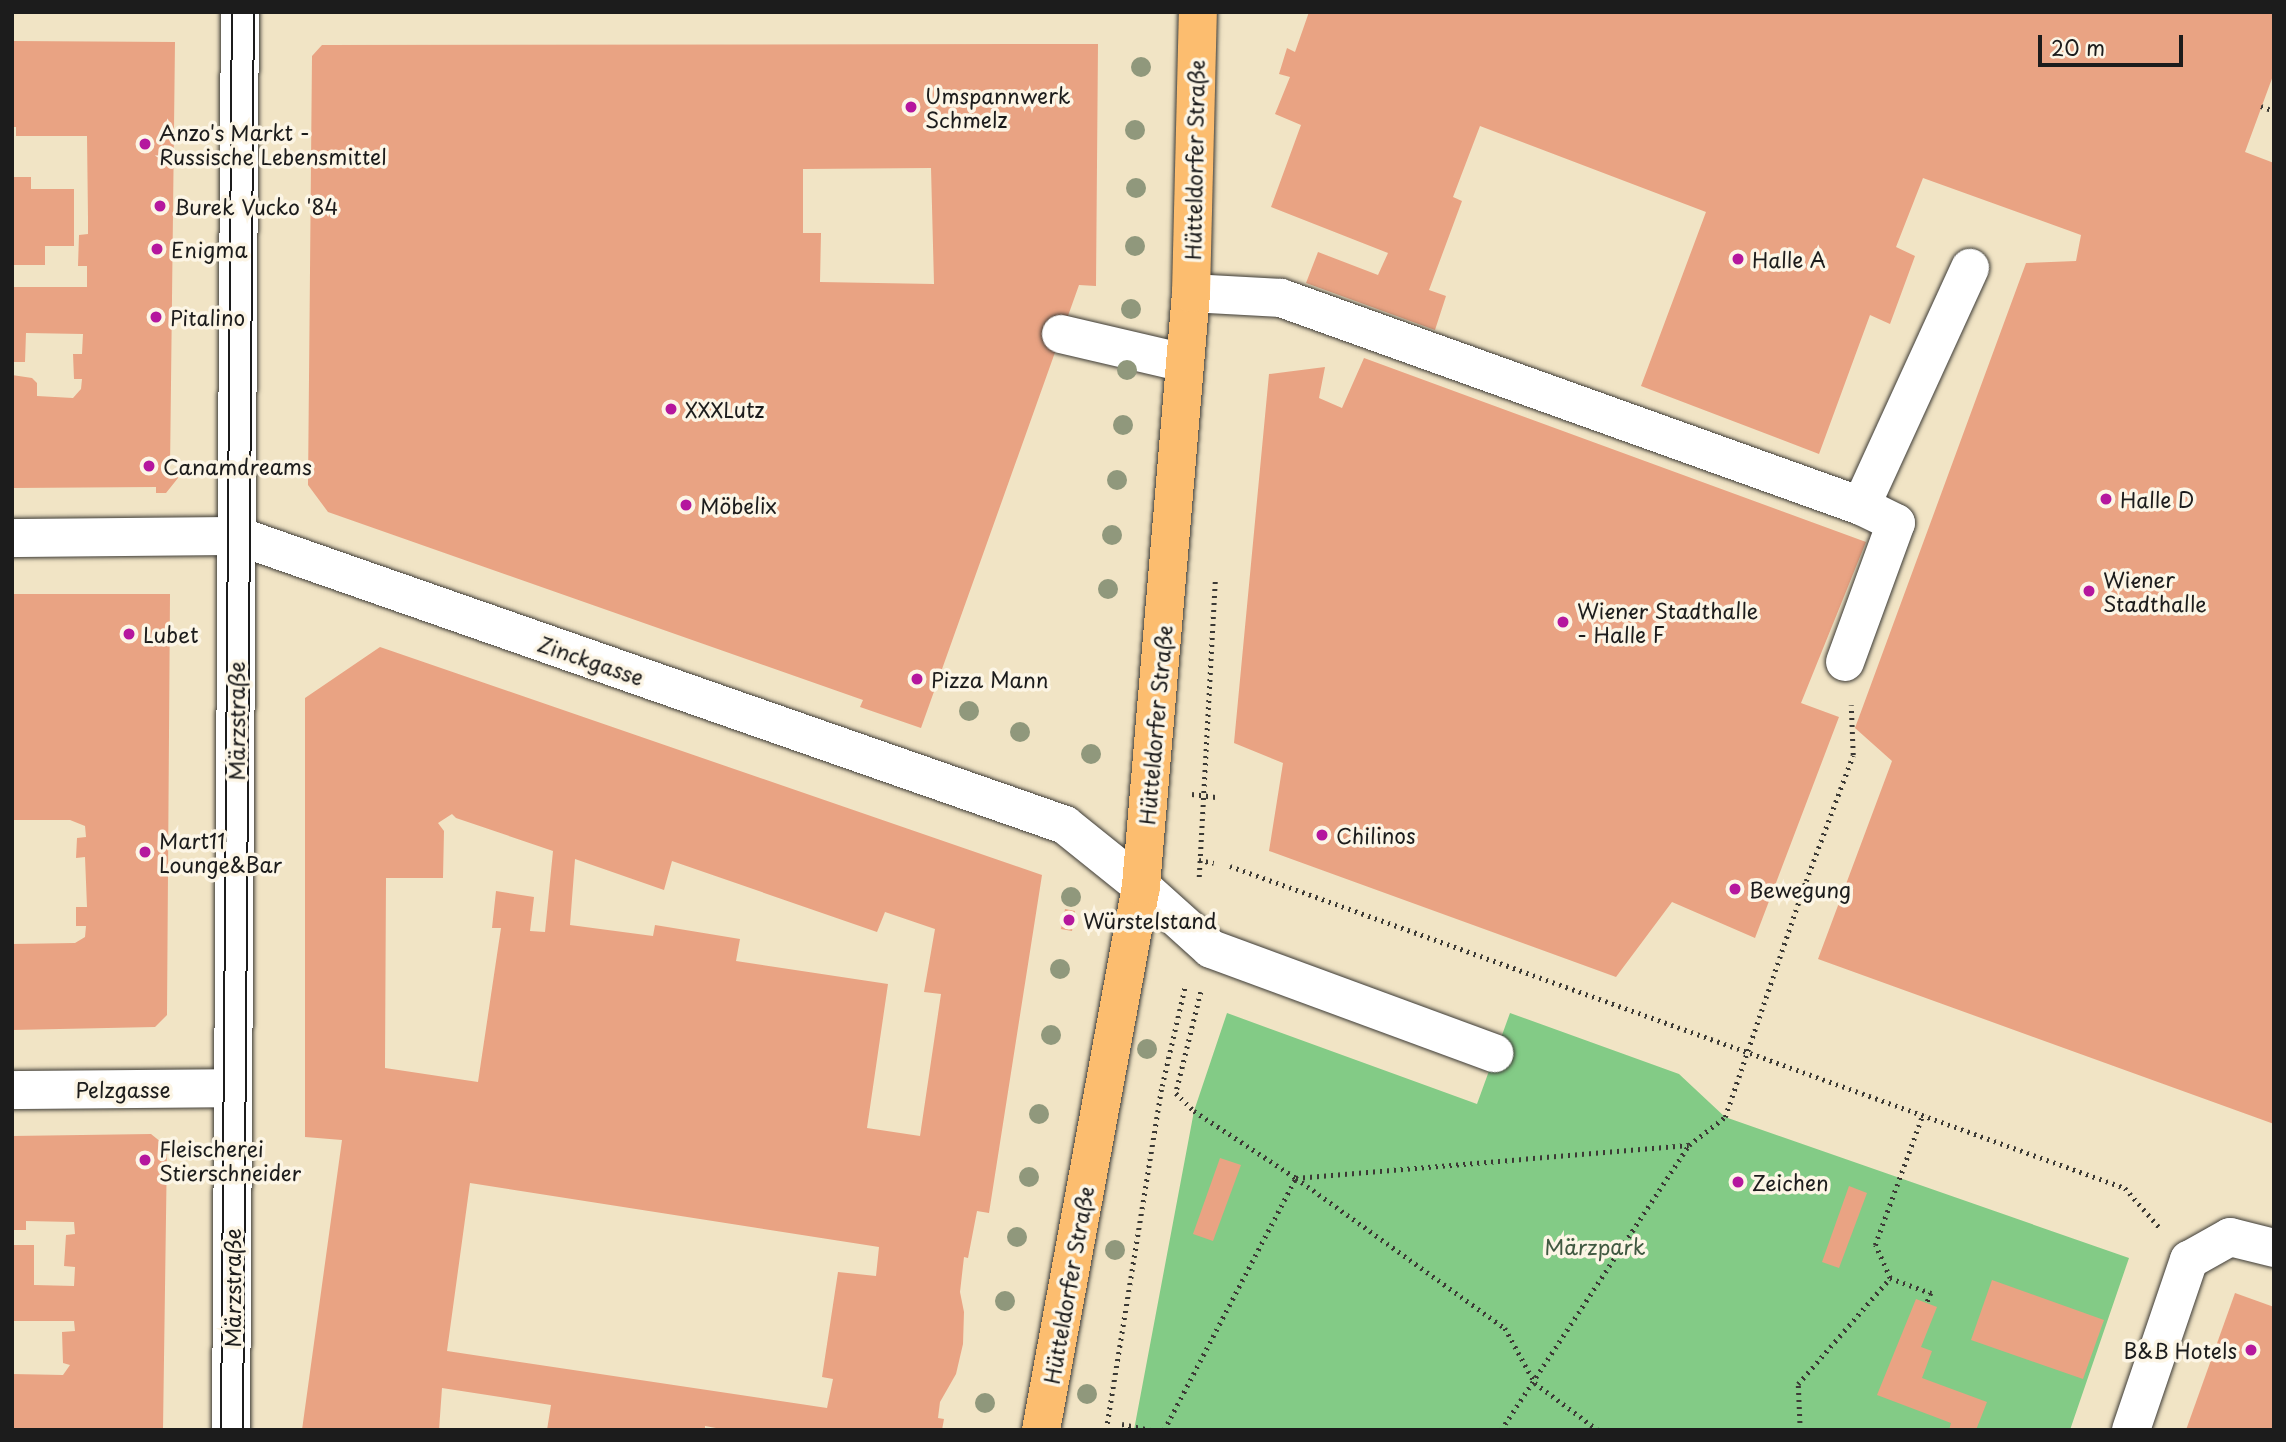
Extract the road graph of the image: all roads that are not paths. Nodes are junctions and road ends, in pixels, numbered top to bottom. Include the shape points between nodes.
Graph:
1 (240, 12) edge
2 (1198, 12) edge
3 (1970, 268) dead end
4 (1191, 293) junction
5 (1061, 334) dead end
6 (1185, 363) junction
7 (1861, 506) junction
8 (238, 536) junction
9 (12, 538) edge
10 (1845, 662) road end
11 (1141, 886) junction
12 (1494, 1053) dead end
13 (233, 1088) junction
14 (12, 1090) edge
15 (2274, 1248) edge
16 (231, 1430) edge
17 (1041, 1430) edge
18 (2131, 1430) edge

1 - 8 street, Märzstraße
2 - 4 main road, Hütteldorfer Straße
3 - 7 street
4 - 6 main road, Hütteldorfer Straße
4 - 7 street via 1281,298
5 - 6 street
6 - 11 main road, Hütteldorfer Straße
7 - 10 street via 1896,523
8 - 9 street, Zinckgasse
8 - 11 street, Zinckgasse via 1065,825
8 - 13 street, Märzstraße
11 - 12 street, Zinckgasse via 1212,949
11 - 17 main road, Hütteldorfer Straße
13 - 14 street, Pelzgasse
13 - 16 street, Märzstraße
15 - 18 street via 2230,1237 2189,1260

